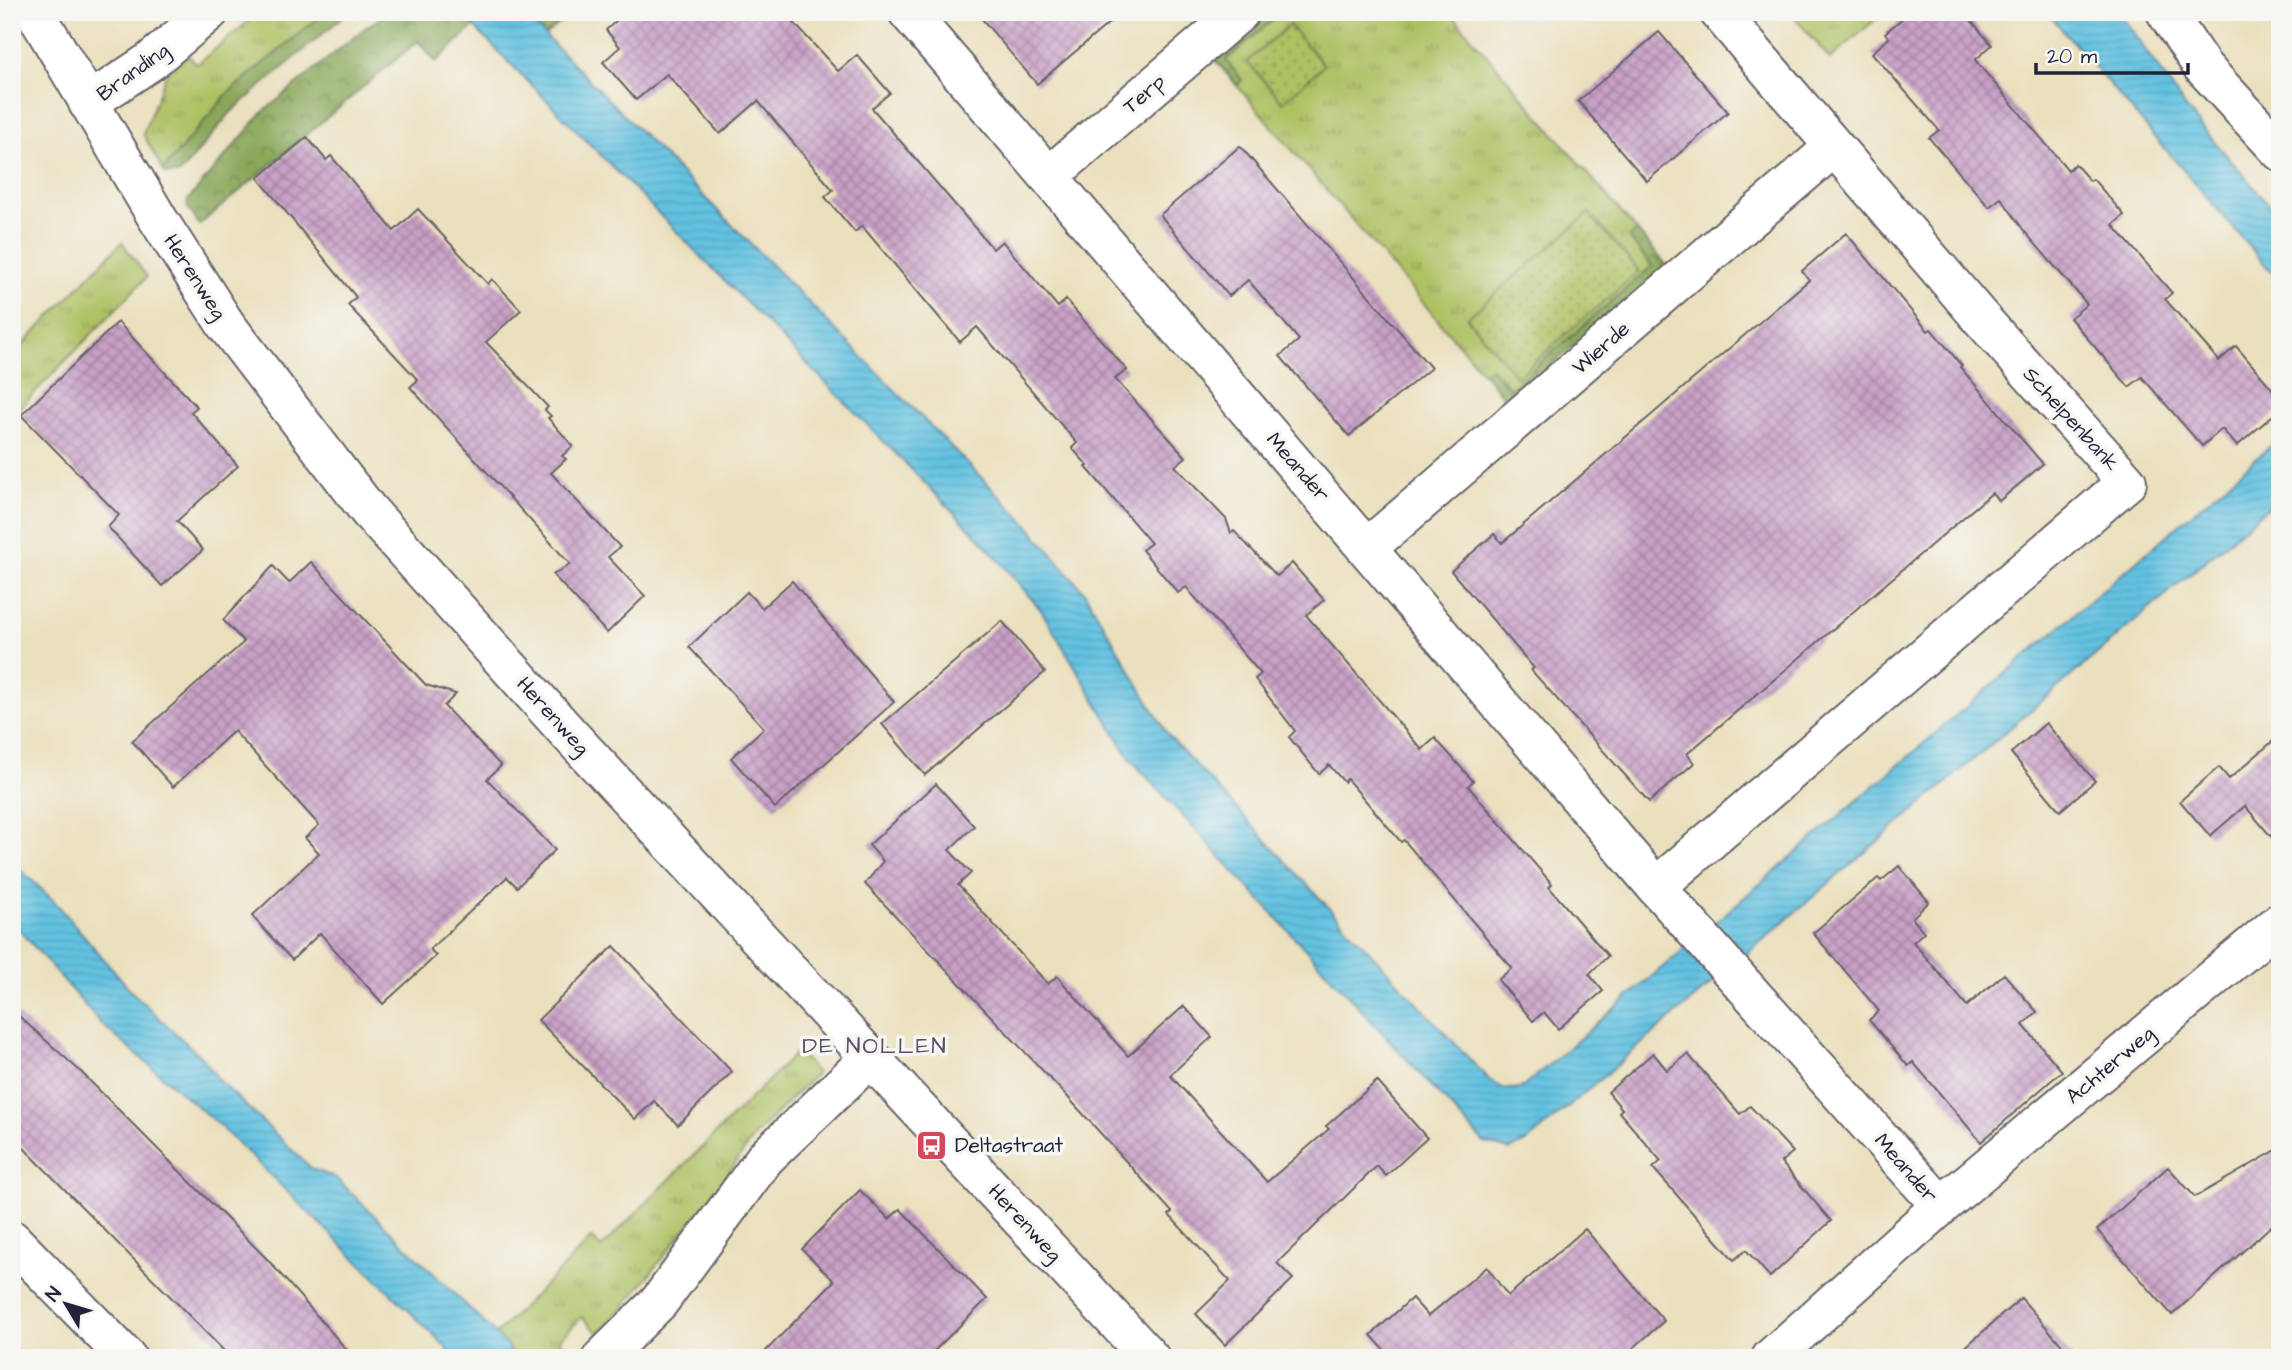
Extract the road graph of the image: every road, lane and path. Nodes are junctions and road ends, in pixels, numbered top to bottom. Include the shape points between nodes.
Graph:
1 (35, 12) edge
2 (209, 12) edge
3 (908, 12) edge
4 (1240, 12) edge
5 (1719, 12) edge
6 (2166, 12) edge
7 (88, 103) junction
8 (1834, 147) junction
9 (2280, 151) edge
10 (1049, 176) junction
11 (1367, 548) junction
12 (1656, 887) junction
13 (2280, 922) edge
14 (871, 1057) junction
15 (1941, 1206) junction
16 (12, 1240) edge
17 (127, 1358) edge
18 (602, 1358) edge
19 (1150, 1358) edge
20 (1771, 1358) edge

1 - 7 street, Herenweg
2 - 7 street, Branding via 151,61
3 - 10 street, Meander
4 - 10 street, Terp
5 - 8 street, Schelpenbank
6 - 9 street via 2202,66
7 - 14 street, Herenweg via 226,325 368,510 569,734
8 - 11 street, Wierde
8 - 12 street, Schelpenbank via 2127,482
10 - 11 street, Meander
11 - 12 street, Meander
12 - 15 street, Meander
13 - 15 street, Achterweg
14 - 18 street via 765,1158 659,1302
14 - 19 street, Herenweg
15 - 20 street, Meander
16 - 17 street

